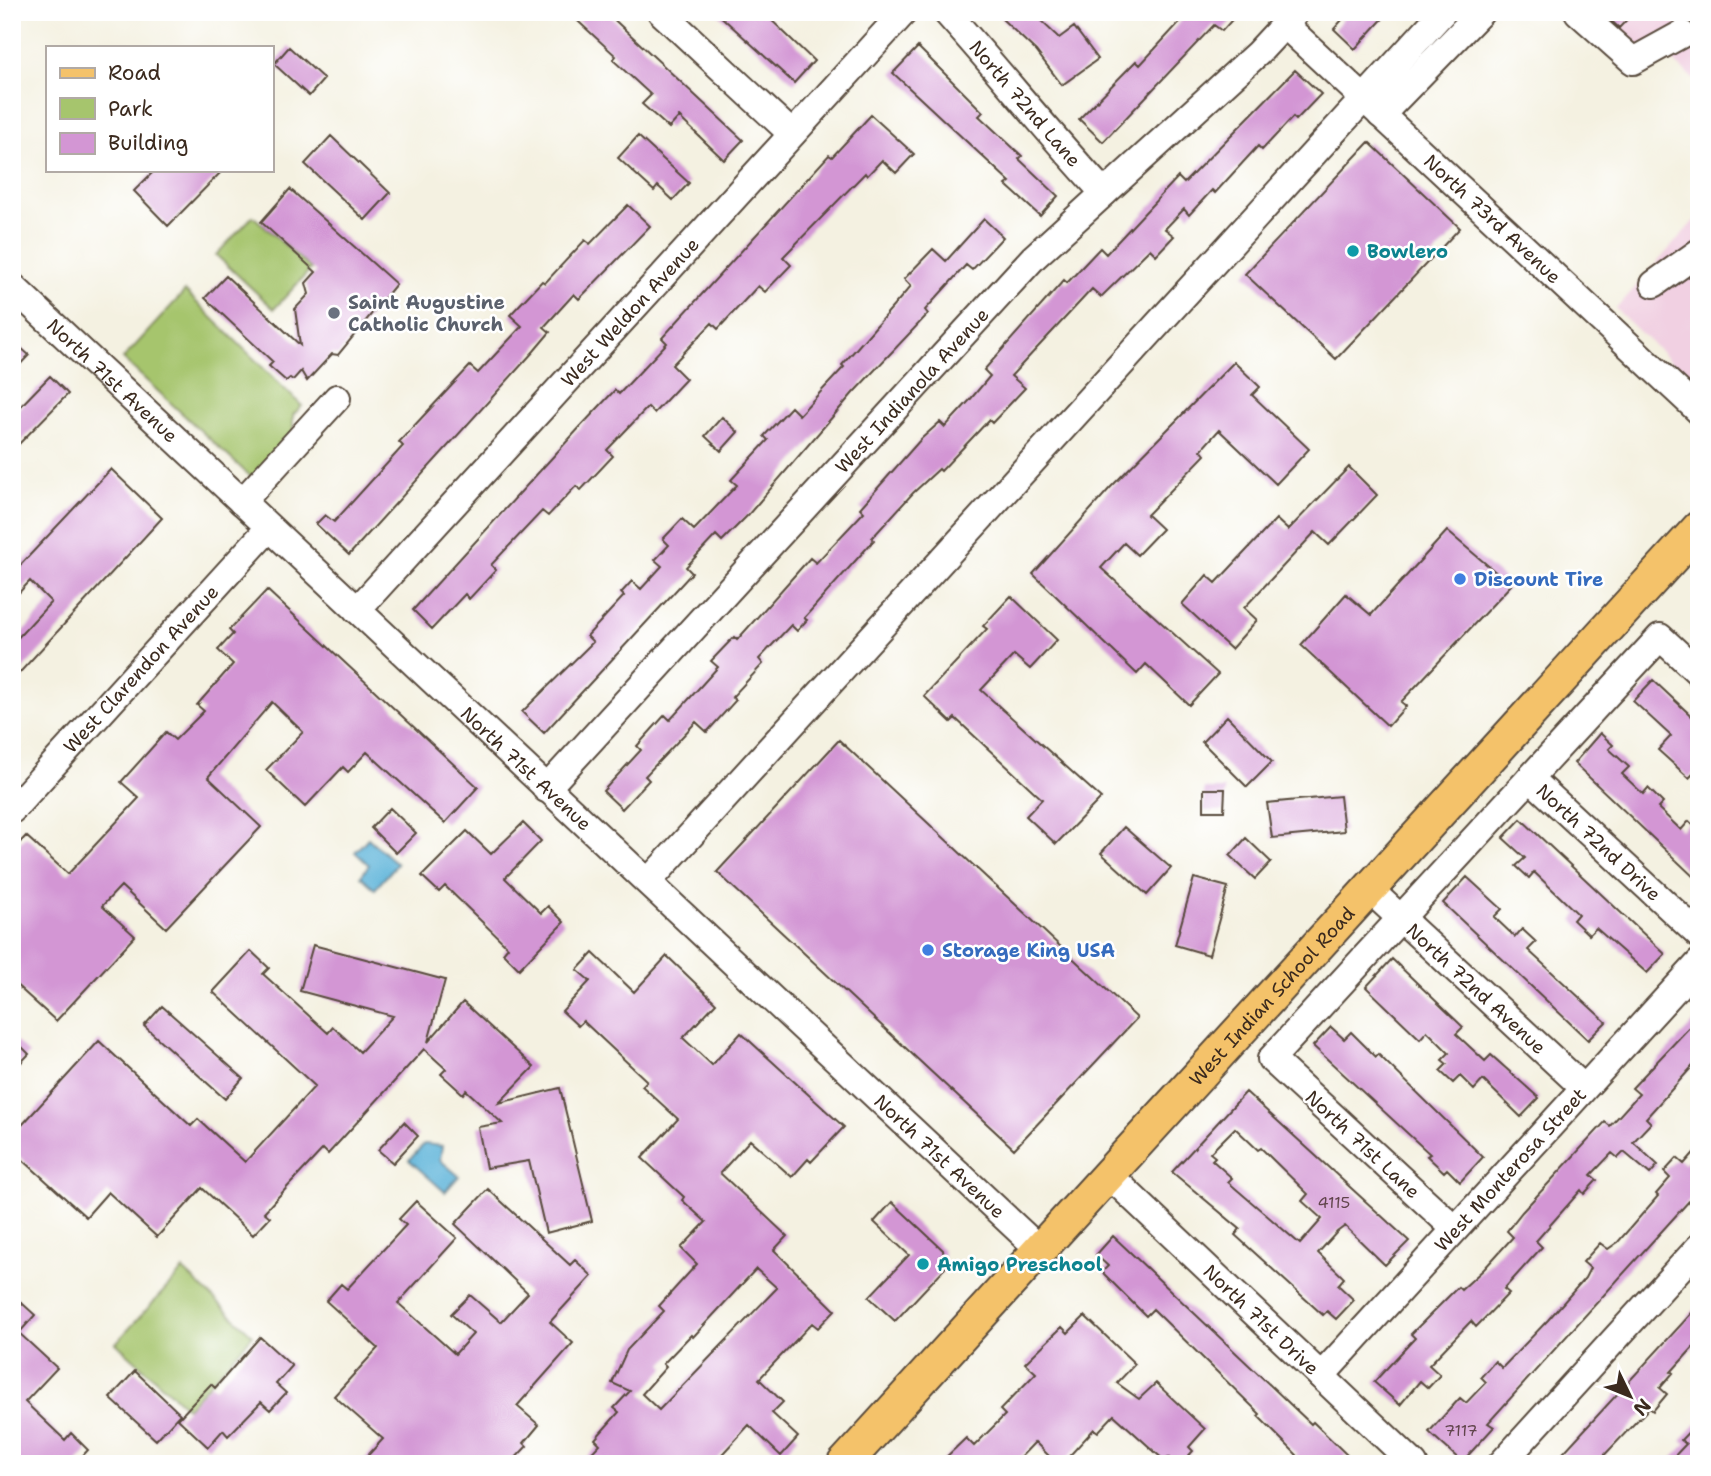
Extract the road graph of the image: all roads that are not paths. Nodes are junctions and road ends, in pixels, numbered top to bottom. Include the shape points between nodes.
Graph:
1 (662, 12) edge
2 (904, 12) edge
3 (946, 12) edge
4 (1443, 12) edge
5 (1481, 12) edge
6 (1578, 12) edge
7 (1291, 18) edge
8 (1682, 34) dead end
9 (1373, 107) junction
10 (792, 134) junction
11 (1104, 193) junction
12 (1699, 253) edge
13 (1654, 284) dead end
14 (12, 286) edge
15 (337, 398) dead end
16 (1699, 411) edge
17 (242, 502) junction
18 (269, 527) junction
19 (1699, 528) edge
20 (357, 610) junction
21 (1699, 673) edge
22 (1530, 778) junction
23 (547, 789) junction
24 (12, 810) edge
25 (648, 882) junction
26 (1370, 890) junction
27 (1401, 918) junction
28 (1699, 934) edge
29 (1699, 962) edge
30 (1584, 1088) junction
31 (1108, 1175) junction
32 (1455, 1229) junction
33 (1699, 1247) edge
34 (1040, 1250) junction
35 (1321, 1376) junction
36 (844, 1464) edge
37 (1414, 1464) edge
38 (1501, 1464) edge

1 - 10 street
2 - 10 street, West Weldon Avenue
3 - 11 street, North 72nd Lane
4 - 9 street
5 - 9 street
6 - 8 street via 1633,61
7 - 9 street, North 73rd Avenue
7 - 11 street, West Indianola Avenue
9 - 16 street, North 73rd Avenue
9 - 25 street
10 - 20 street, West Weldon Avenue
11 - 23 street, West Indianola Avenue via 1034,257
12 - 13 street
14 - 17 street, North 71st Avenue
15 - 17 street
17 - 18 street, North 71st Avenue
18 - 20 street, North 71st Avenue
18 - 24 street, West Clarendon Avenue
19 - 26 main road, West Indian School Road
20 - 23 street, North 71st Avenue
21 - 22 street via 1660,637
22 - 27 street
22 - 28 street, North 72nd Drive
23 - 25 street, North 71st Avenue
25 - 34 street, North 71st Avenue
26 - 27 street, North 72nd Avenue
26 - 31 main road, West Indian School Road
27 - 30 street, North 72nd Avenue
27 - 32 street, North 71st Lane via 1271,1059
29 - 30 street, West Monterosa Street
30 - 32 street, West Monterosa Street
31 - 34 main road, West Indian School Road
31 - 35 street, North 71st Drive
32 - 35 street, West Monterosa Street
33 - 38 street
34 - 36 main road, West Indian School Road
35 - 37 street, North 71st Drive

